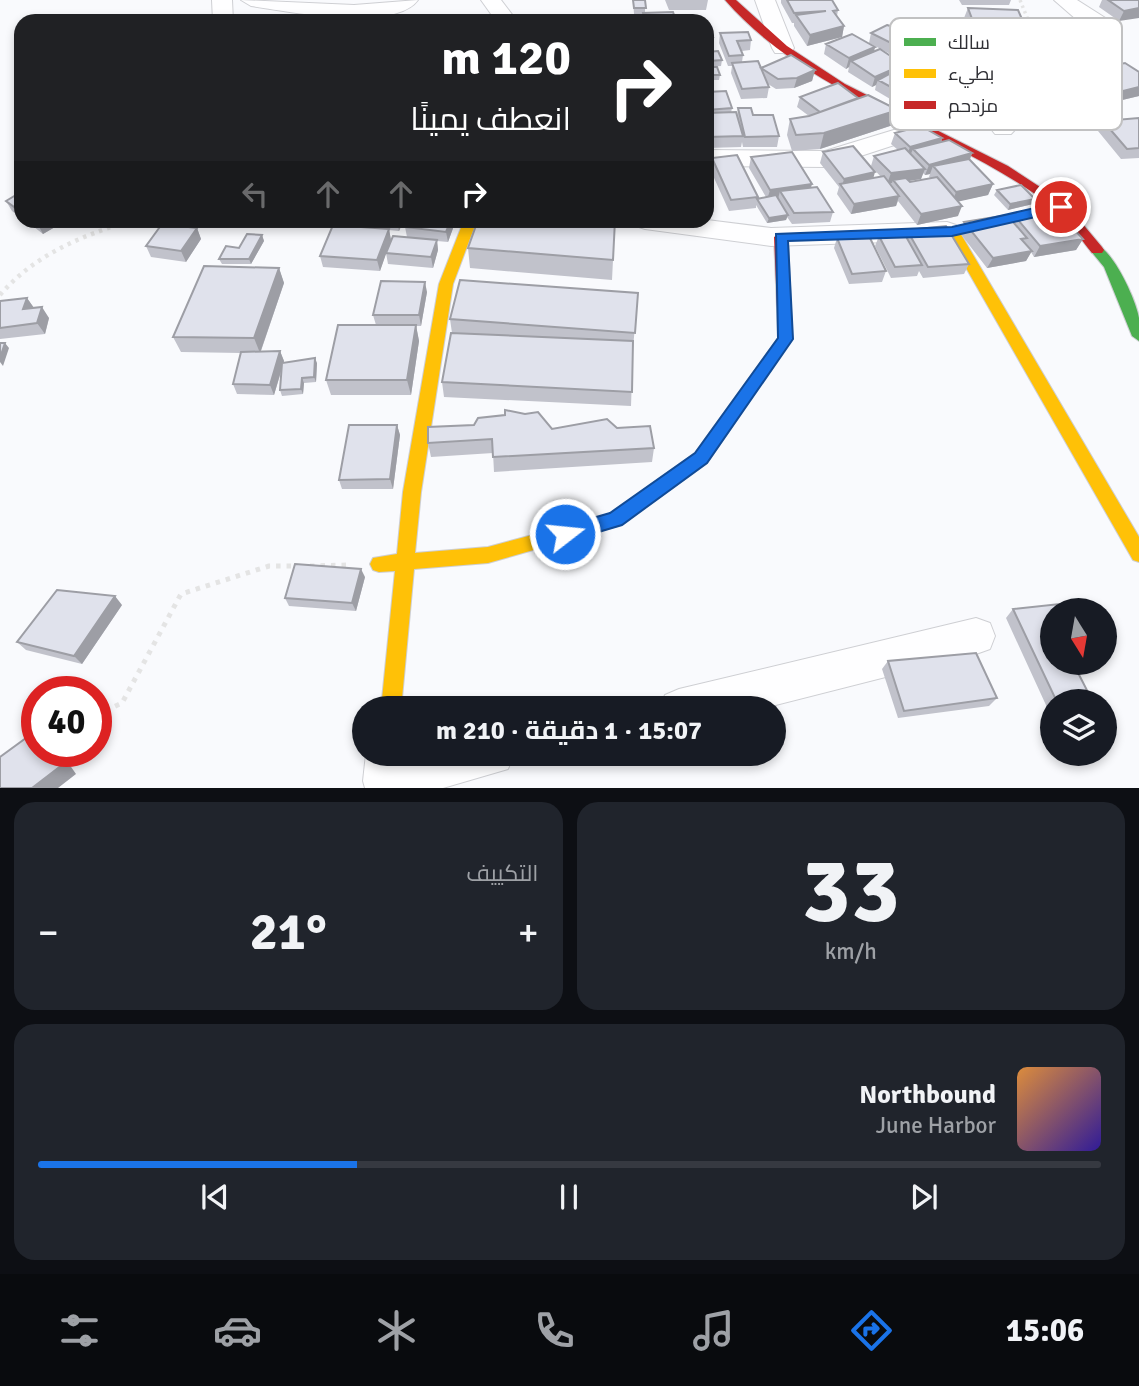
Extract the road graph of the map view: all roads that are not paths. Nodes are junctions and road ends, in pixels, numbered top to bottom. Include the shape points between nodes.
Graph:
1 (251, 0) edge
2 (408, 0) edge
3 (730, 0) edge
4 (765, 0) edge
5 (1064, 0) edge
6 (1088, 18) edge
7 (783, 48) junction
8 (890, 113) edge
9 (917, 130) edge
10 (922, 130) edge
11 (714, 158) edge
12 (1061, 207) junction
13 (1025, 215) edge
14 (468, 228) edge
15 (709, 228) edge
16 (964, 228) joint
17 (781, 237) junction
18 (1139, 336) edge
19 (1139, 554) edge
20 (405, 562) junction
21 (379, 564) road end
22 (976, 636) dead end
23 (392, 696) edge
24 (732, 696) edge
25 (386, 766) edge
26 (445, 766) edge

1 - 2 street via 344,11 399,6
3 - 7 street
4 - 7 street
5 - 6 street
7 - 8 street
9 - 11 street via 827,159
10 - 12 street via 1003,169
12 - 13 street
12 - 18 street via 1110,265
14 - 20 street via 446,284
15 - 17 street
16 - 17 street
16 - 19 street
17 - 20 street via 785,339 701,458 615,520 488,555
20 - 21 street
20 - 23 street
22 - 24 street
25 - 26 street via 384,781

